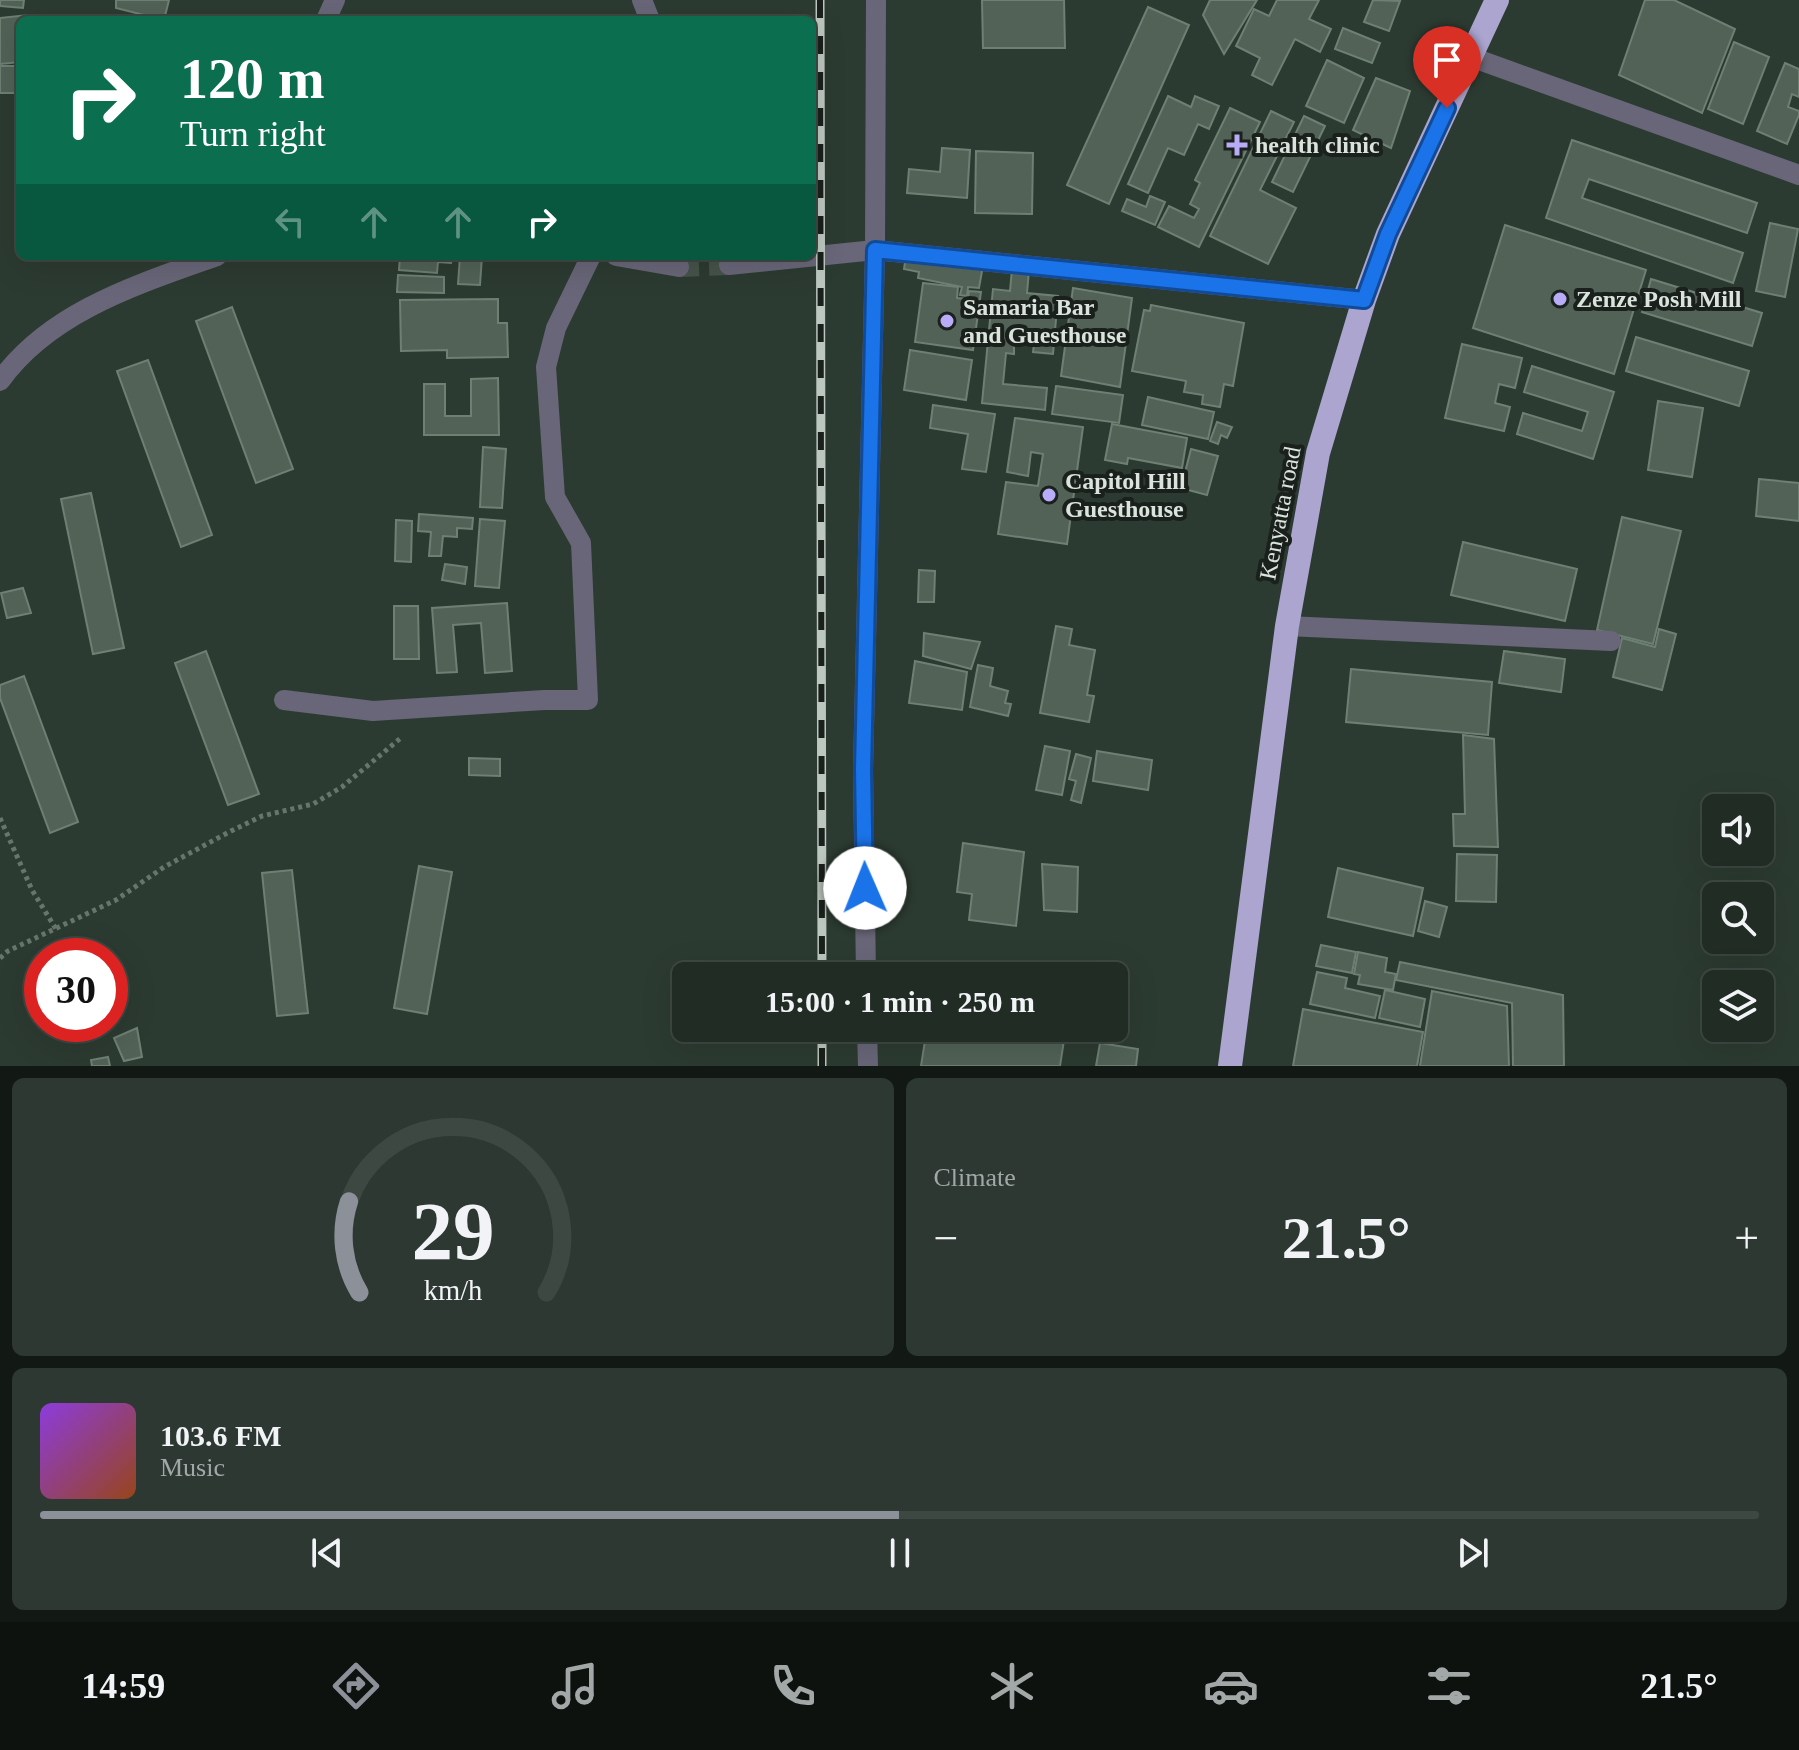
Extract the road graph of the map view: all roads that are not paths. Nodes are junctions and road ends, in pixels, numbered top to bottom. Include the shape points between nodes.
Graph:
1 (876, 0) edge
2 (1497, 0) edge
3 (1471, 57) junction
4 (1799, 175) edge
5 (875, 250) junction
6 (816, 256) edge
7 (206, 260) edge
8 (589, 260) edge
9 (639, 260) edge
10 (778, 260) edge
11 (729, 265) tunnel mouth
12 (679, 267) tunnel mouth
13 (1364, 300) junction
14 (0, 381) edge
15 (1287, 626) junction
16 (1611, 641) dead end
17 (284, 700) dead end
18 (866, 962) edge
19 (867, 1042) edge
20 (868, 1066) edge
21 (1230, 1066) edge

1 - 5 street
2 - 3 highway, Kenyatta road
3 - 4 street
3 - 13 highway, Kenyatta road via 1388,234
5 - 6 street
5 - 13 street
5 - 18 street via 863,770
7 - 14 street via 133,286 68,319 17,358
8 - 17 street via 556,328 546,367 555,497 581,543 588,700 373,711
9 - 12 street
10 - 11 street
13 - 15 highway, Kenyatta road via 1318,453
15 - 16 street
15 - 21 highway, Kenyatta road
19 - 20 street

